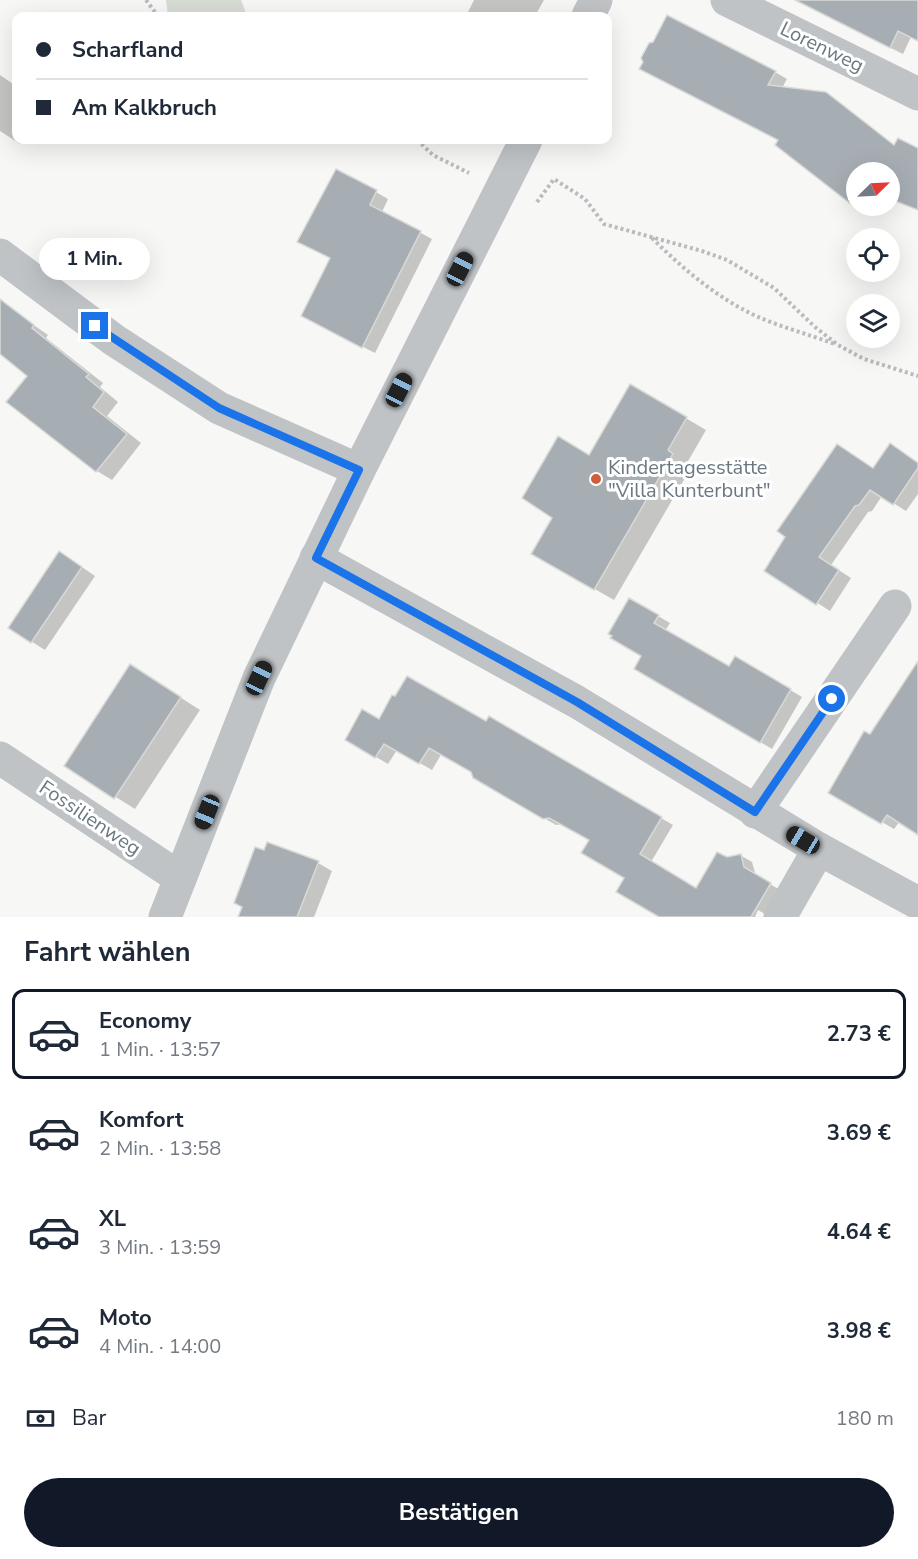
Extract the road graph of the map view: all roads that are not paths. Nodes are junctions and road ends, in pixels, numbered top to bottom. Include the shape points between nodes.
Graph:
1 (727, 0) edge
2 (918, 94) edge
3 (524, 144) edge
4 (0, 255) edge
5 (359, 470) junction
6 (316, 558) junction
7 (895, 606) dead end
8 (0, 758) edge
9 (755, 812) junction
10 (819, 849) junction
11 (180, 878) junction
12 (918, 903) edge
13 (165, 917) edge
14 (780, 917) edge

1 - 2 street, Lorenweg
3 - 5 street
4 - 5 street via 114,340 219,408
5 - 6 street
6 - 9 street via 577,702
6 - 11 street via 259,678
7 - 9 street
8 - 11 street, Fossilienweg
9 - 10 street
10 - 12 street
10 - 14 street
11 - 13 street

